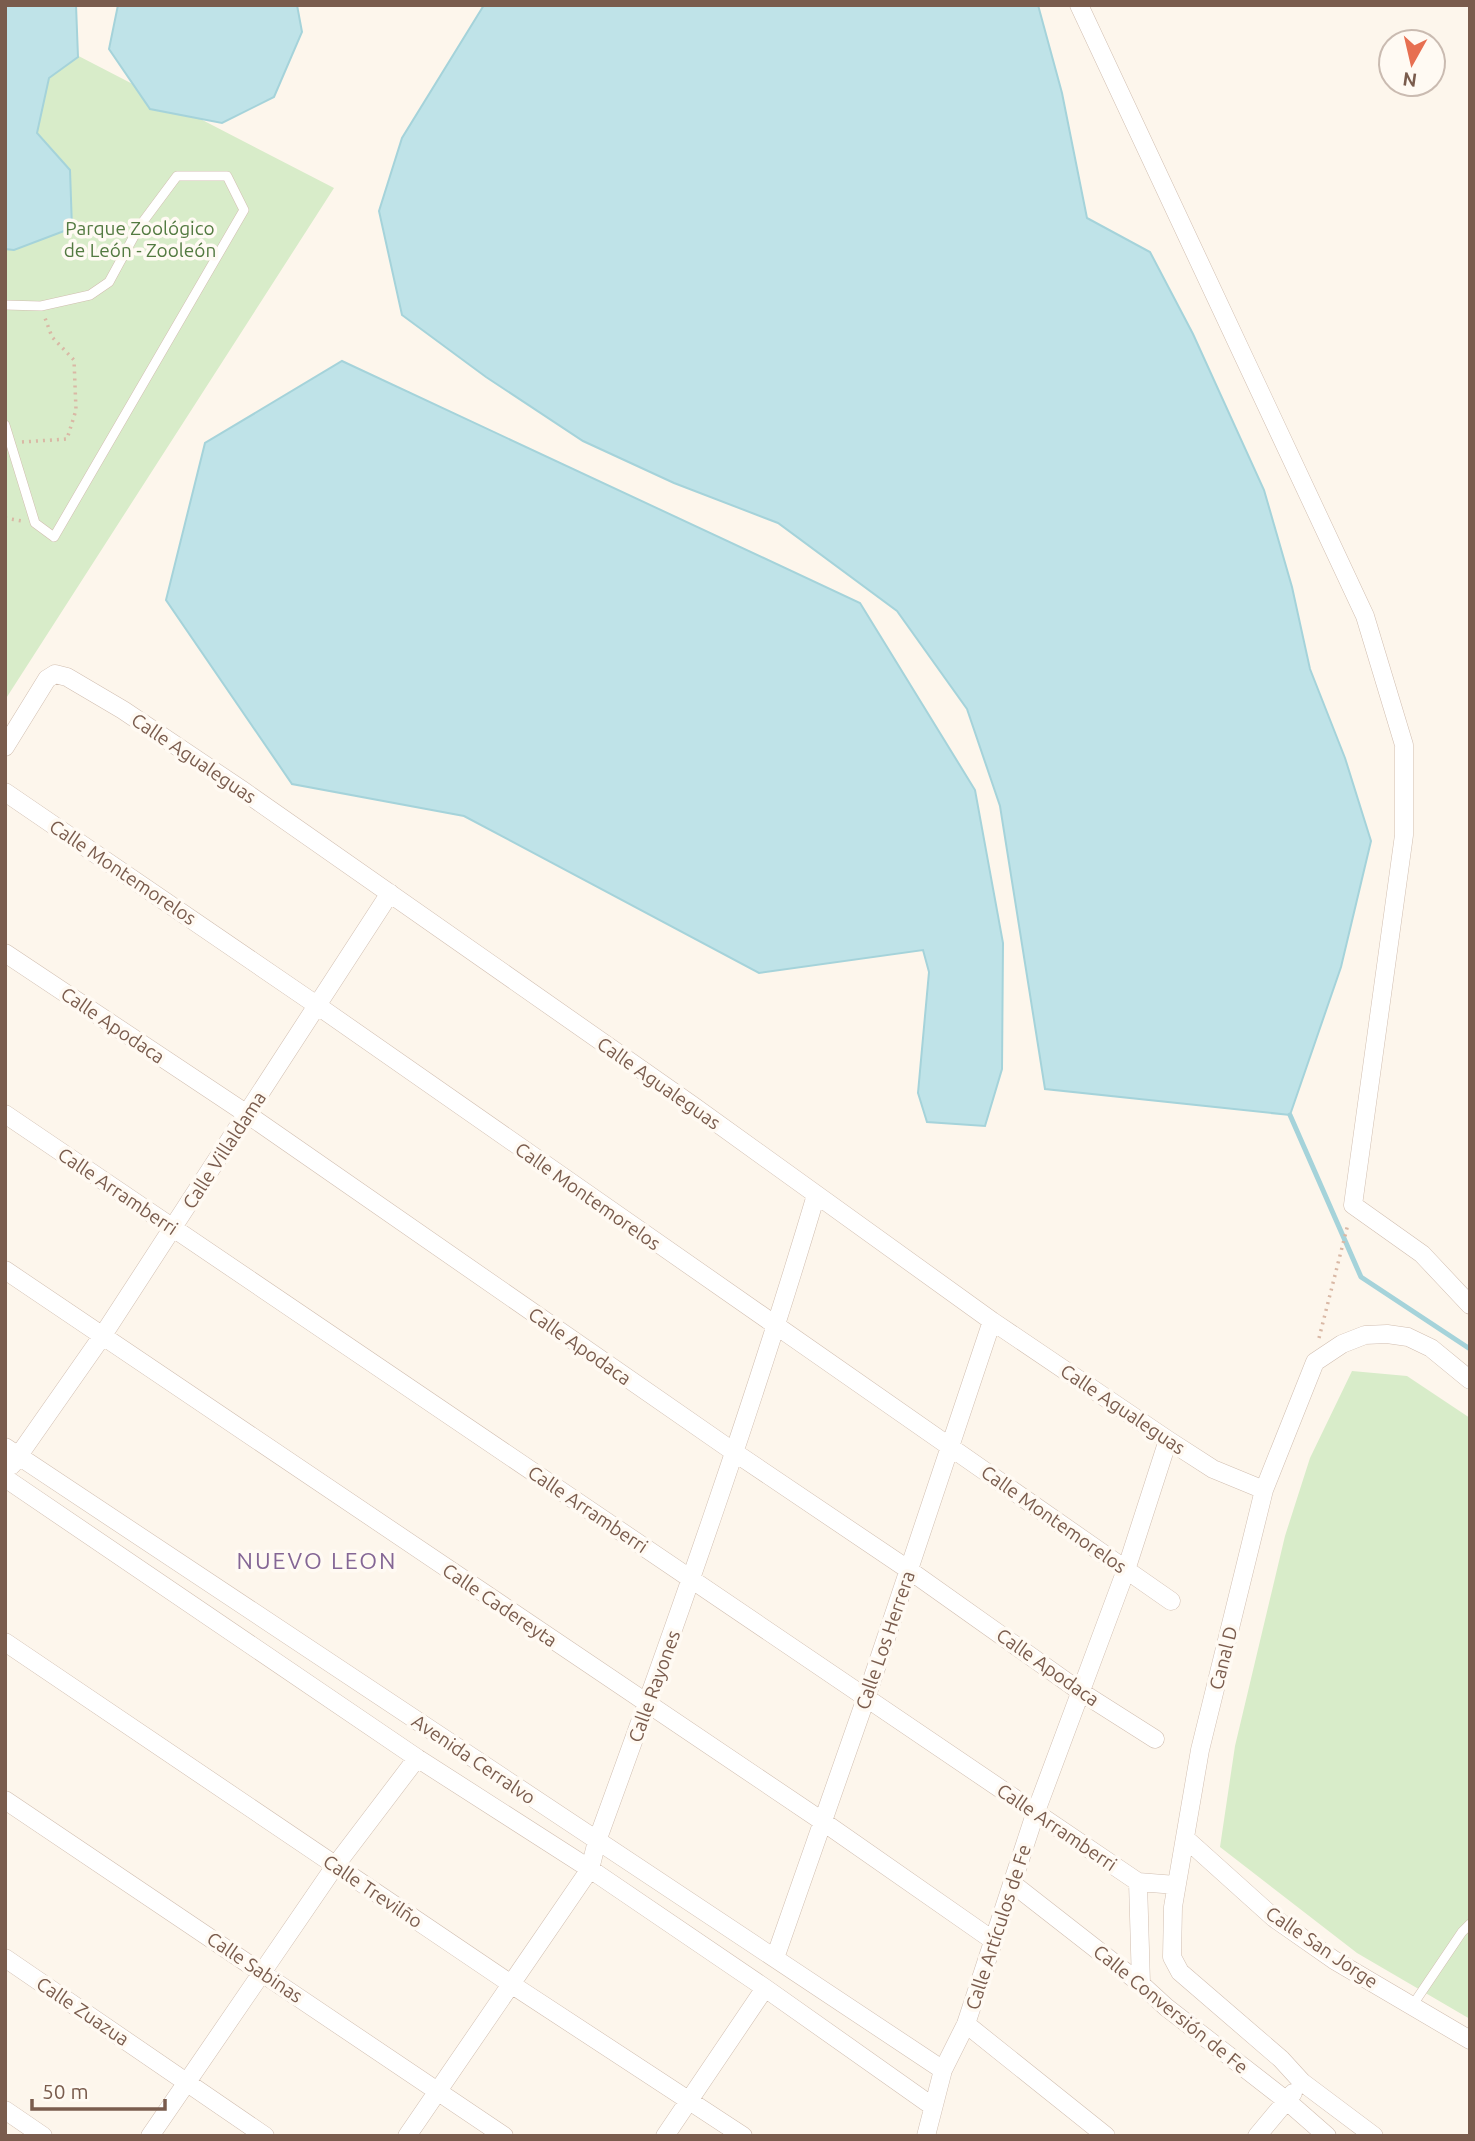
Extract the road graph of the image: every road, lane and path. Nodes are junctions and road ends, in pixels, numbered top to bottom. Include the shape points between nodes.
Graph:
1 (1079, 5) edge
2 (5, 305) edge
3 (41, 306) junction
4 (5, 425) edge
5 (11, 443) junction
6 (5, 747) edge
7 (5, 792) edge
8 (390, 893) junction
9 (5, 953) edge
10 (318, 1006) junction
11 (5, 1114) edge
12 (247, 1114) junction
13 (816, 1195) junction
14 (1348, 1224) dead end
15 (173, 1228) junction
16 (5, 1270) edge
17 (1470, 1305) edge
18 (992, 1321) junction
19 (776, 1328) junction
20 (103, 1335) junction
21 (1315, 1362) junction
22 (1470, 1380) edge
23 (1168, 1440) junction
24 (951, 1446) junction
25 (12, 1452) edge
26 (734, 1452) junction
27 (5, 1472) edge
28 (5, 1478) edge
29 (1264, 1490) junction
30 (909, 1570) junction
31 (1126, 1570) junction
32 (692, 1580) junction
33 (1171, 1601) dead end
34 (5, 1642) edge
35 (1081, 1692) junction
36 (866, 1698) junction
37 (647, 1704) junction
38 (1155, 1739) dead end
39 (417, 1758) junction
40 (5, 1800) edge
41 (1035, 1814) junction
42 (822, 1821) junction
43 (1185, 1838) junction
44 (597, 1841) junction
45 (335, 1866) junction
46 (590, 1869) junction
47 (1138, 1882) junction
48 (1013, 1884) junction
49 (1176, 1885) junction
50 (1470, 1924) edge
51 (994, 1941) junction
52 (5, 1958) edge
53 (775, 1958) junction
54 (263, 1972) junction
55 (511, 1984) junction
56 (1141, 1984) junction
57 (765, 1988) junction
58 (1412, 2006) junction
59 (966, 2024) junction
60 (1470, 2040) edge
61 (943, 2070) junction
62 (186, 2081) junction
63 (1302, 2082) junction
64 (438, 2092) junction
65 (1287, 2101) junction
66 (689, 2102) junction
67 (932, 2106) junction
68 (5, 2110) edge
69 (43, 2136) edge
70 (149, 2136) edge
71 (265, 2136) edge
72 (407, 2136) edge
73 (504, 2136) edge
74 (665, 2136) edge
75 (743, 2136) edge
76 (926, 2136) edge
77 (1106, 2136) edge
78 (1257, 2136) edge
79 (1327, 2136) edge
80 (1374, 2136) edge

1 - 17 street via 1365,616 1404,745 1404,835 1353,1205 1422,1254
2 - 3 lane
3 - 5 path via 52,337 74,360 76,410 67,439
3 - 5 lane via 90,295 109,282 139,226 177,176 227,176 244,210 54,537 35,523
4 - 5 lane
6 - 8 street, Calle Agualeguas via 47,679 55,674 67,677 177,745
7 - 10 street, Calle Montemorelos
8 - 10 street, Calle Villaldama
8 - 13 street, Calle Agualeguas
9 - 12 street, Calle Apodaca
10 - 12 street, Calle Villaldama
10 - 19 street, Calle Montemorelos
11 - 15 street, Calle Arramberri
12 - 15 street, Calle Villaldama
12 - 26 street, Calle Apodaca
13 - 18 street, Calle Agualeguas
13 - 19 street, Calle Rayones
14 - 21 path
15 - 20 street, Calle Villaldama
15 - 32 street, Calle Arramberri
16 - 20 street, Calle Cadereyta
18 - 23 street, Calle Agualeguas
18 - 24 street, Calle Los Herrera
19 - 24 street, Calle Montemorelos
19 - 26 street, Calle Rayones
20 - 25 street, Calle Villaldama
20 - 37 street, Calle Cadereyta
21 - 22 street via 1342,1344 1366,1335 1387,1334 1408,1337 1431,1348
21 - 29 street, Canal D
23 - 29 street, Calle Agualeguas via 1213,1469
23 - 31 street, Calle Artículos de Fe
24 - 30 street, Calle Los Herrera
24 - 31 street, Calle Montemorelos
25 - 27 street, Calle Villaldama
25 - 44 street, Avenida Cerralvo
26 - 30 street, Calle Apodaca
26 - 32 street, Calle Rayones
28 - 39 street, Avenida Cerralvo
29 - 43 street, Canal D via 1200,1750
30 - 35 street, Calle Apodaca
30 - 36 street, Calle Los Herrera
31 - 33 street, Calle Montemorelos
31 - 35 street, Calle Artículos de Fe
32 - 36 street, Calle Arramberri
32 - 37 street, Calle Rayones
34 - 45 street, Calle Trevilño
35 - 38 street, Calle Apodaca
35 - 41 street, Calle Artículos de Fe
36 - 41 street, Calle Arramberri
36 - 42 street, Calle Los Herrera
37 - 42 street, Calle Cadereyta
37 - 44 street, Calle Rayones
39 - 45 street
39 - 46 street, Avenida Cerralvo
40 - 54 street, Calle Sabinas
41 - 47 street, Calle Arramberri
41 - 48 street, Calle Artículos de Fe
42 - 51 street, Calle Cadereyta
42 - 53 street, Calle Los Herrera
43 - 49 street, Canal D
43 - 58 street, Calle San Jorge via 1274,1918 1334,1961
44 - 46 street, Calle Rayones
44 - 53 street, Avenida Cerralvo
45 - 54 street
45 - 55 street, Calle Trevilño
46 - 55 street, Calle Rayones
46 - 57 street, Avenida Cerralvo
47 - 49 street, Calle Arramberri
47 - 56 street
48 - 51 street, Calle Artículos de Fe
48 - 56 street, Calle Conversión de Fe
49 - 63 street, Canal D via 1171,1958 1180,1972 1282,2059
50 - 58 lane
51 - 59 street, Calle Artículos de Fe
52 - 62 street, Calle Zuazua
53 - 61 street, Avenida Cerralvo
54 - 62 street
54 - 64 street, Calle Sabinas
55 - 64 street, Calle Rayones
55 - 66 street, Calle Trevilño
56 - 65 street, Calle Conversión de Fe
57 - 66 street
57 - 67 street, Avenida Cerralvo
58 - 60 street, Calle San Jorge
59 - 61 street, Calle Artículos de Fe
59 - 77 street
61 - 67 street, Calle Artículos de Fe
62 - 70 street
62 - 71 street, Calle Zuazua
63 - 65 street
63 - 80 street
64 - 72 street, Calle Rayones
64 - 73 street, Calle Sabinas
65 - 78 street
65 - 79 street, Calle Conversión de Fe
66 - 74 street
66 - 75 street, Calle Trevilño
67 - 76 street, Calle Artículos de Fe
68 - 69 street

